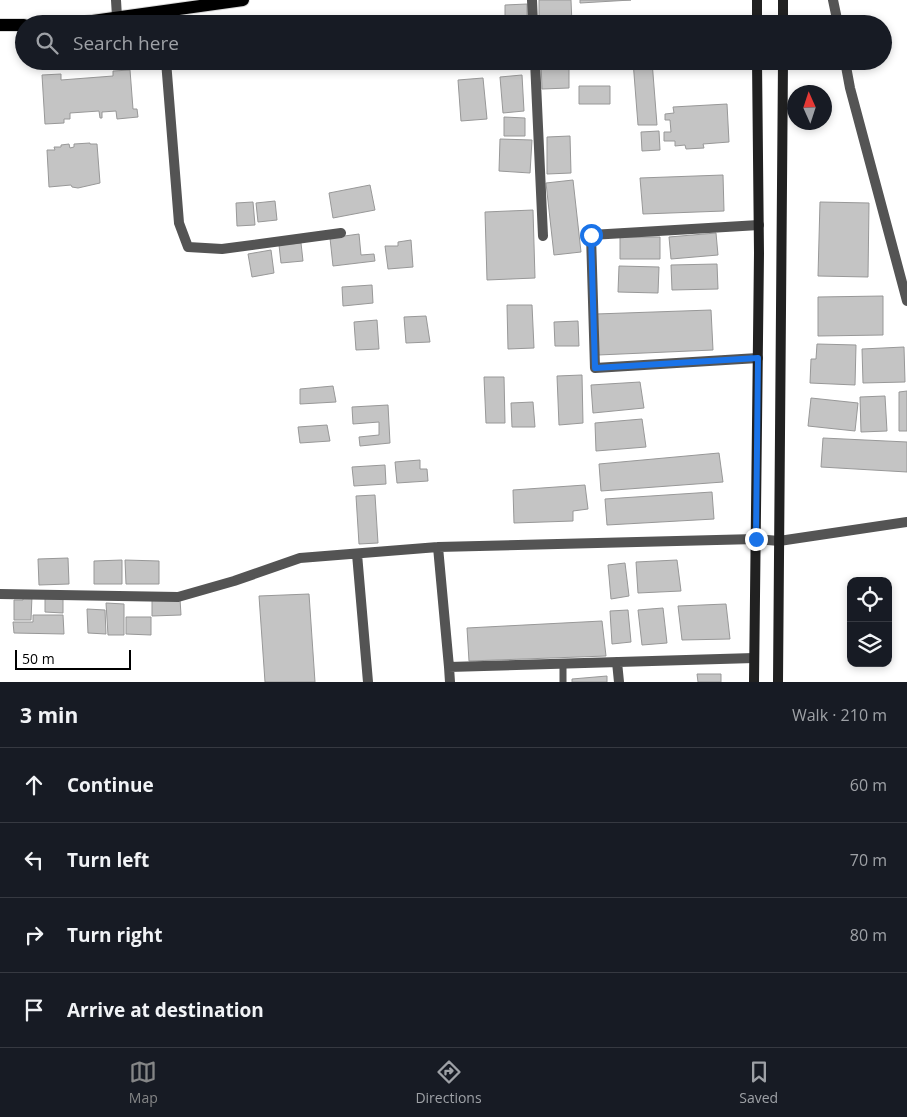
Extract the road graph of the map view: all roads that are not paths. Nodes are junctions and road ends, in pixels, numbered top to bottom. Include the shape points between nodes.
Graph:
1 (116, 0) edge
2 (244, 0) edge
3 (532, 0) edge
4 (757, 0) edge
5 (784, 0) edge
6 (833, 0) edge
7 (117, 15) edge
8 (173, 15) edge
9 (533, 15) edge
10 (757, 15) edge
11 (783, 15) edge
12 (836, 15) edge
13 (15, 25) edge
14 (0, 26) edge
15 (167, 70) edge
16 (535, 70) edge
17 (758, 70) edge
18 (783, 70) edge
19 (847, 70) edge
20 (759, 224) junction
21 (341, 233) dead end
22 (543, 236) dead end
23 (907, 301) edge
24 (758, 358) junction
25 (907, 522) edge
26 (756, 539) junction
27 (779, 541) junction
28 (438, 547) junction
29 (357, 554) junction
30 (0, 594) edge
31 (754, 658) junction
32 (617, 662) junction
33 (563, 664) junction
34 (448, 667) junction
35 (368, 682) edge
36 (450, 682) edge
37 (564, 682) edge
38 (619, 682) edge
39 (754, 682) edge
40 (778, 682) edge

1 - 7 street
2 - 8 main road
3 - 9 street
4 - 10 main road
5 - 11 main road
6 - 12 street
13 - 14 main road
15 - 21 street via 179,223 188,247 222,249
16 - 22 street
17 - 20 main road
18 - 27 main road
19 - 23 street
20 - 24 main road
20 - 24 street via 591,235 595,368
24 - 26 main road
25 - 27 street
26 - 27 street
26 - 28 street
26 - 31 main road
27 - 40 main road
28 - 29 street
28 - 34 street
29 - 30 street via 300,558 227,584 178,597
29 - 35 street
31 - 32 street
31 - 39 main road
32 - 33 street
32 - 38 street
33 - 34 street
33 - 37 lane
34 - 36 street

